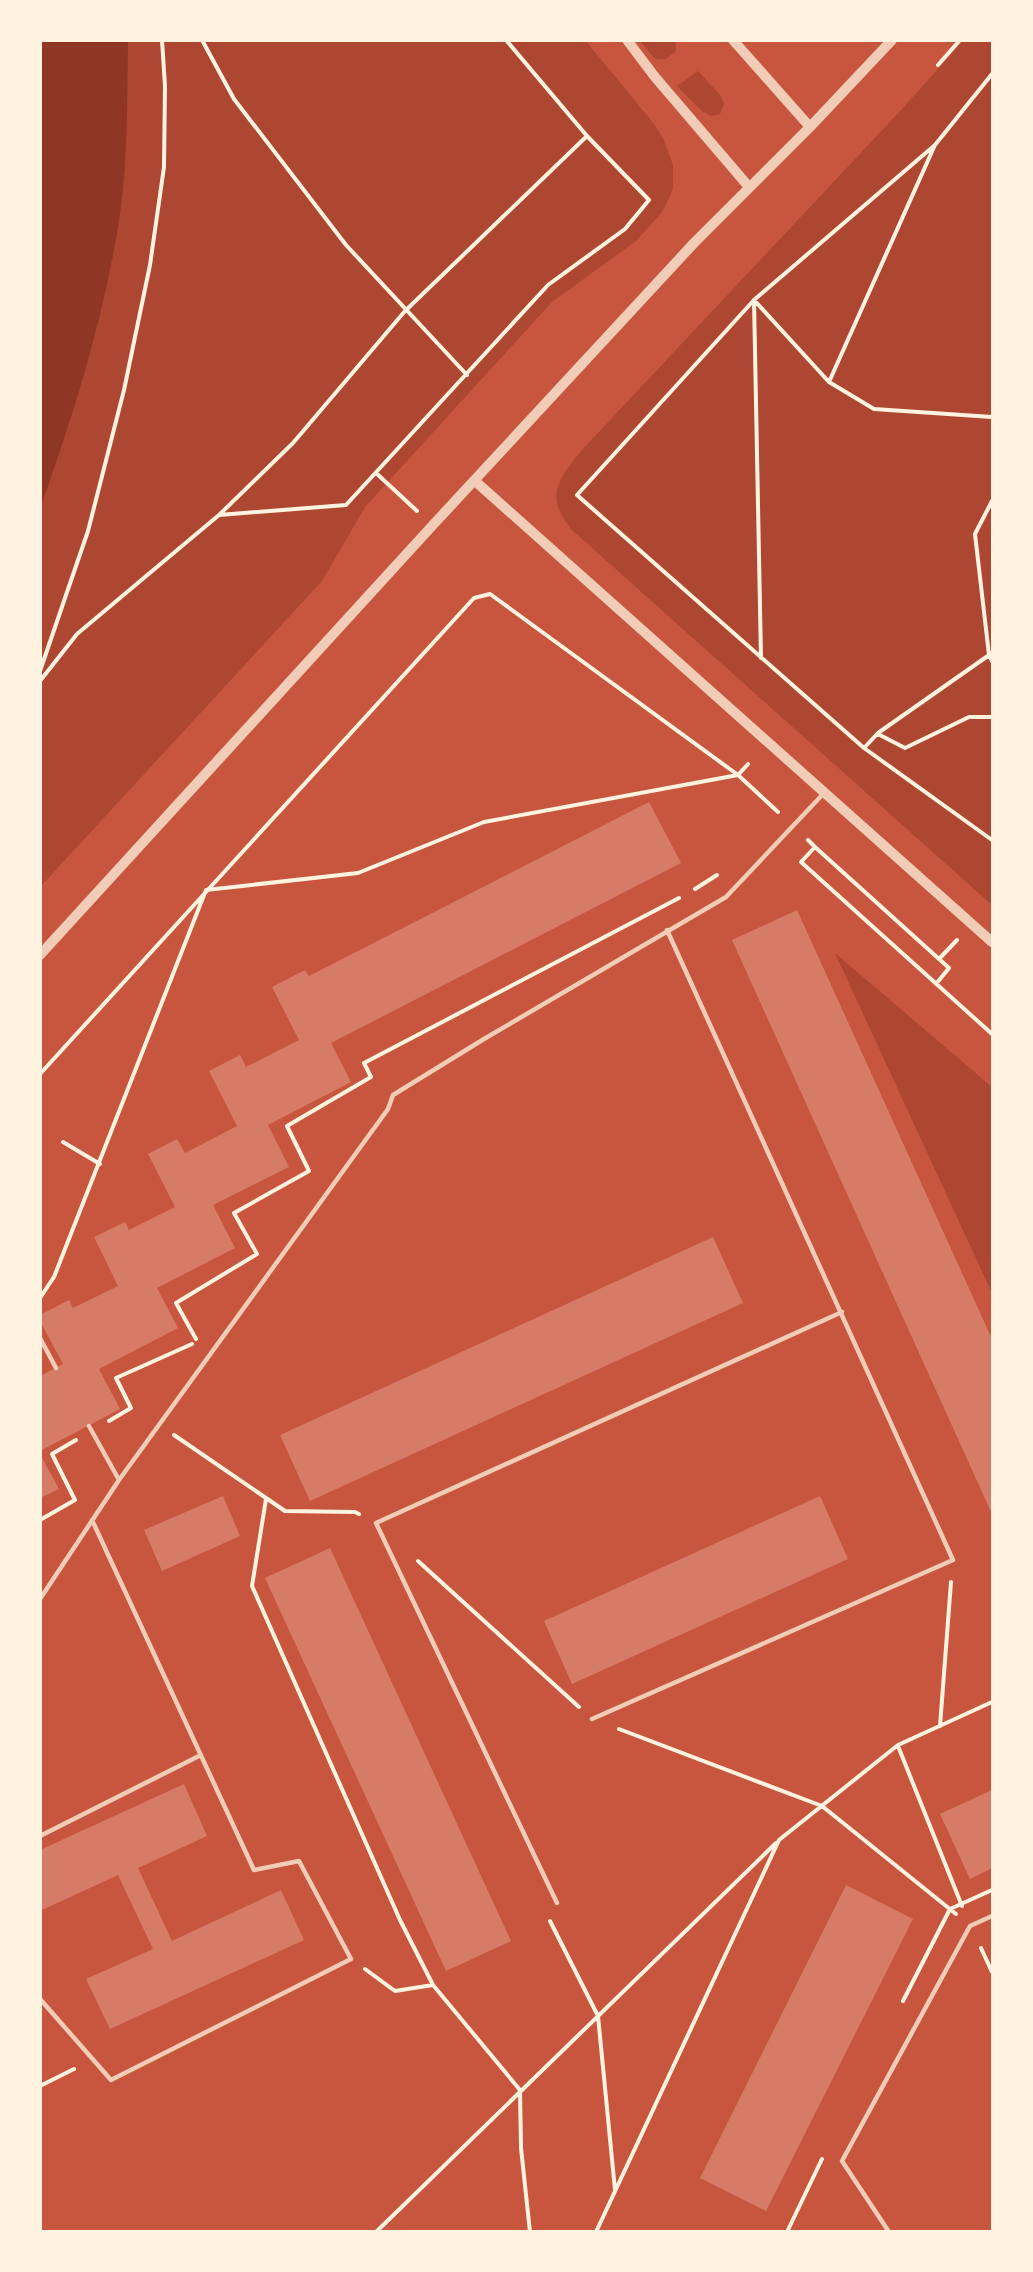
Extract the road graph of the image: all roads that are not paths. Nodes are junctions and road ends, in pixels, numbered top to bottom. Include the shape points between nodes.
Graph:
1 (627, 40) edge
2 (733, 40) edge
3 (892, 40) edge
4 (810, 127) junction
5 (749, 187) junction
6 (475, 482) junction
7 (824, 793) junction
8 (667, 930) junction
9 (993, 942) edge
10 (40, 955) edge
11 (842, 1312) junction
12 (40, 1338) edge
13 (56, 1368) dead end
14 (89, 1425) dead end
15 (118, 1480) junction
16 (92, 1520) junction
17 (40, 1599) edge
18 (592, 1719) road end
19 (201, 1755) junction
20 (40, 1836) edge
21 (557, 1903) road end
22 (993, 1916) edge
23 (40, 1999) edge
24 (889, 2232) edge

1 - 5 street
2 - 4 street
3 - 4 street
4 - 5 street
5 - 6 street
6 - 7 street
6 - 10 street
7 - 8 lane via 726,897
7 - 9 street
8 - 11 lane
8 - 15 lane via 393,1095 388,1108
11 - 18 lane via 953,1560
11 - 21 lane via 376,1523
12 - 13 lane
14 - 15 lane
15 - 16 lane
16 - 17 lane
16 - 19 lane
19 - 20 lane
19 - 23 lane via 254,1870 299,1861 351,1959 111,2080
22 - 24 lane via 970,1926 842,2161

